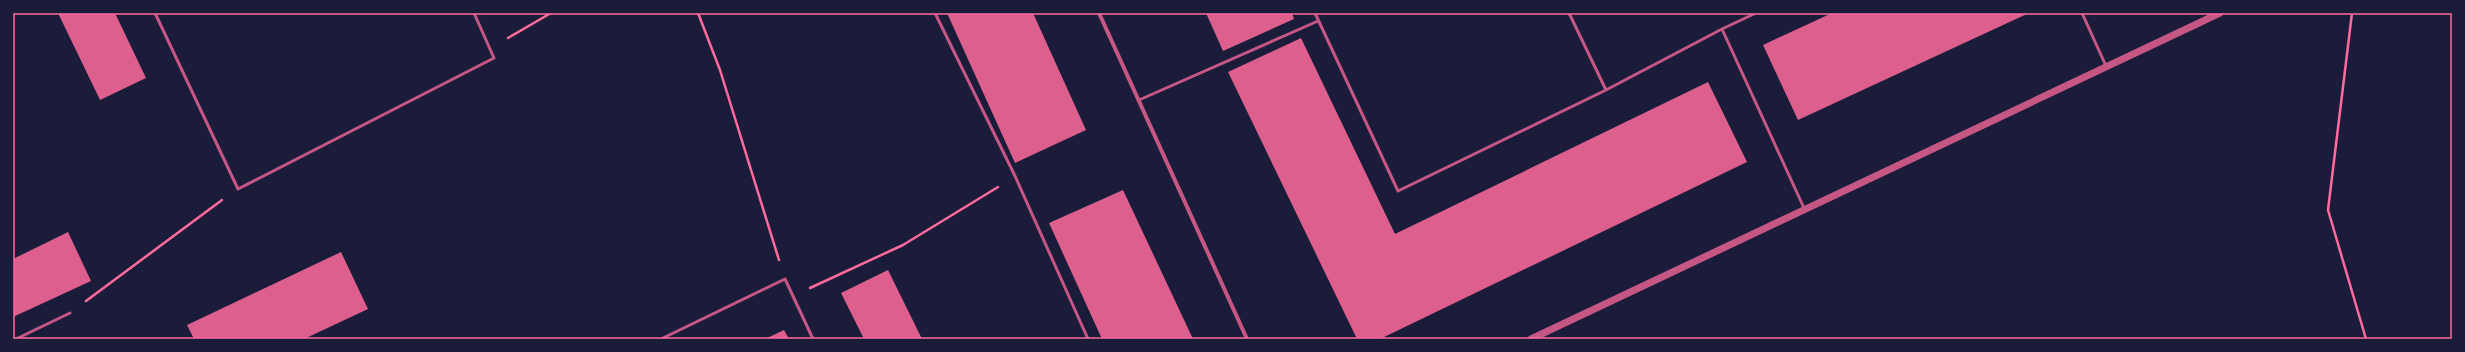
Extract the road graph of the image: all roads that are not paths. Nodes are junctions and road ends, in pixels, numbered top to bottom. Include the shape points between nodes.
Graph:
1 (154, 13) edge
2 (474, 13) edge
3 (935, 13) edge
4 (1099, 13) edge
5 (1315, 13) edge
6 (1570, 13) edge
7 (1756, 13) edge
8 (2082, 13) edge
9 (2220, 13) edge
10 (1318, 21) junction
11 (1722, 29) junction
12 (2106, 68) junction
13 (1606, 90) junction
14 (1139, 100) junction
15 (1805, 210) junction
16 (70, 313) road end
17 (16, 339) edge
18 (661, 339) edge
19 (813, 339) edge
20 (1088, 339) edge
21 (1247, 339) edge
22 (1531, 339) edge

1 - 2 lane via 238,189 494,58
3 - 20 lane via 1015,176
4 - 14 street
5 - 10 lane
6 - 13 lane
7 - 11 lane
8 - 12 lane
9 - 12 street
10 - 13 lane via 1398,191
10 - 14 lane
11 - 13 lane
11 - 15 lane
12 - 15 street
14 - 21 street
15 - 22 street
16 - 17 lane
18 - 19 lane via 785,279

